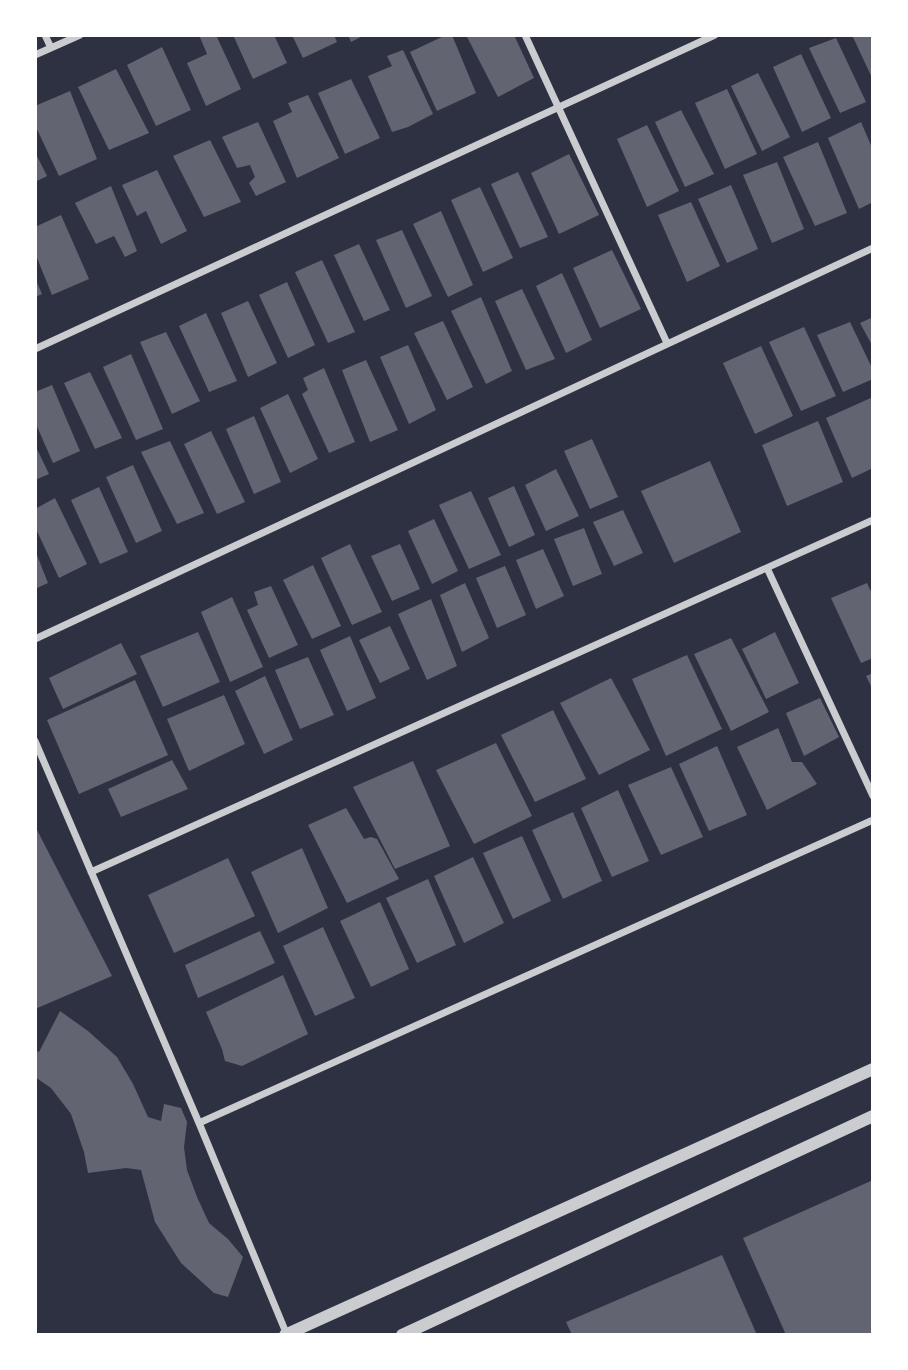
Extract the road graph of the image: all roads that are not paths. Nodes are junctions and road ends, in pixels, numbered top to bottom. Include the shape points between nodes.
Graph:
1 (45, 35) edge
2 (80, 35) edge
3 (525, 35) edge
4 (715, 35) edge
5 (51, 48) junction
6 (35, 55) edge
7 (558, 107) junction
8 (873, 248) edge
9 (667, 343) junction
10 (35, 349) edge
11 (873, 520) edge
12 (768, 568) junction
13 (35, 639) edge
14 (35, 741) edge
15 (873, 796) edge
16 (873, 820) edge
17 (91, 872) junction
18 (873, 1069) edge
19 (873, 1116) edge
20 (200, 1123) junction
21 (286, 1335) edge
22 (402, 1335) edge

1 - 5 street
2 - 5 street
3 - 7 street
4 - 7 street
5 - 6 street
7 - 9 street
7 - 10 street
8 - 9 street
9 - 13 street
11 - 12 street
12 - 15 street
12 - 17 street
14 - 17 street
16 - 20 street
17 - 20 street
18 - 21 street
19 - 22 street
20 - 21 street

